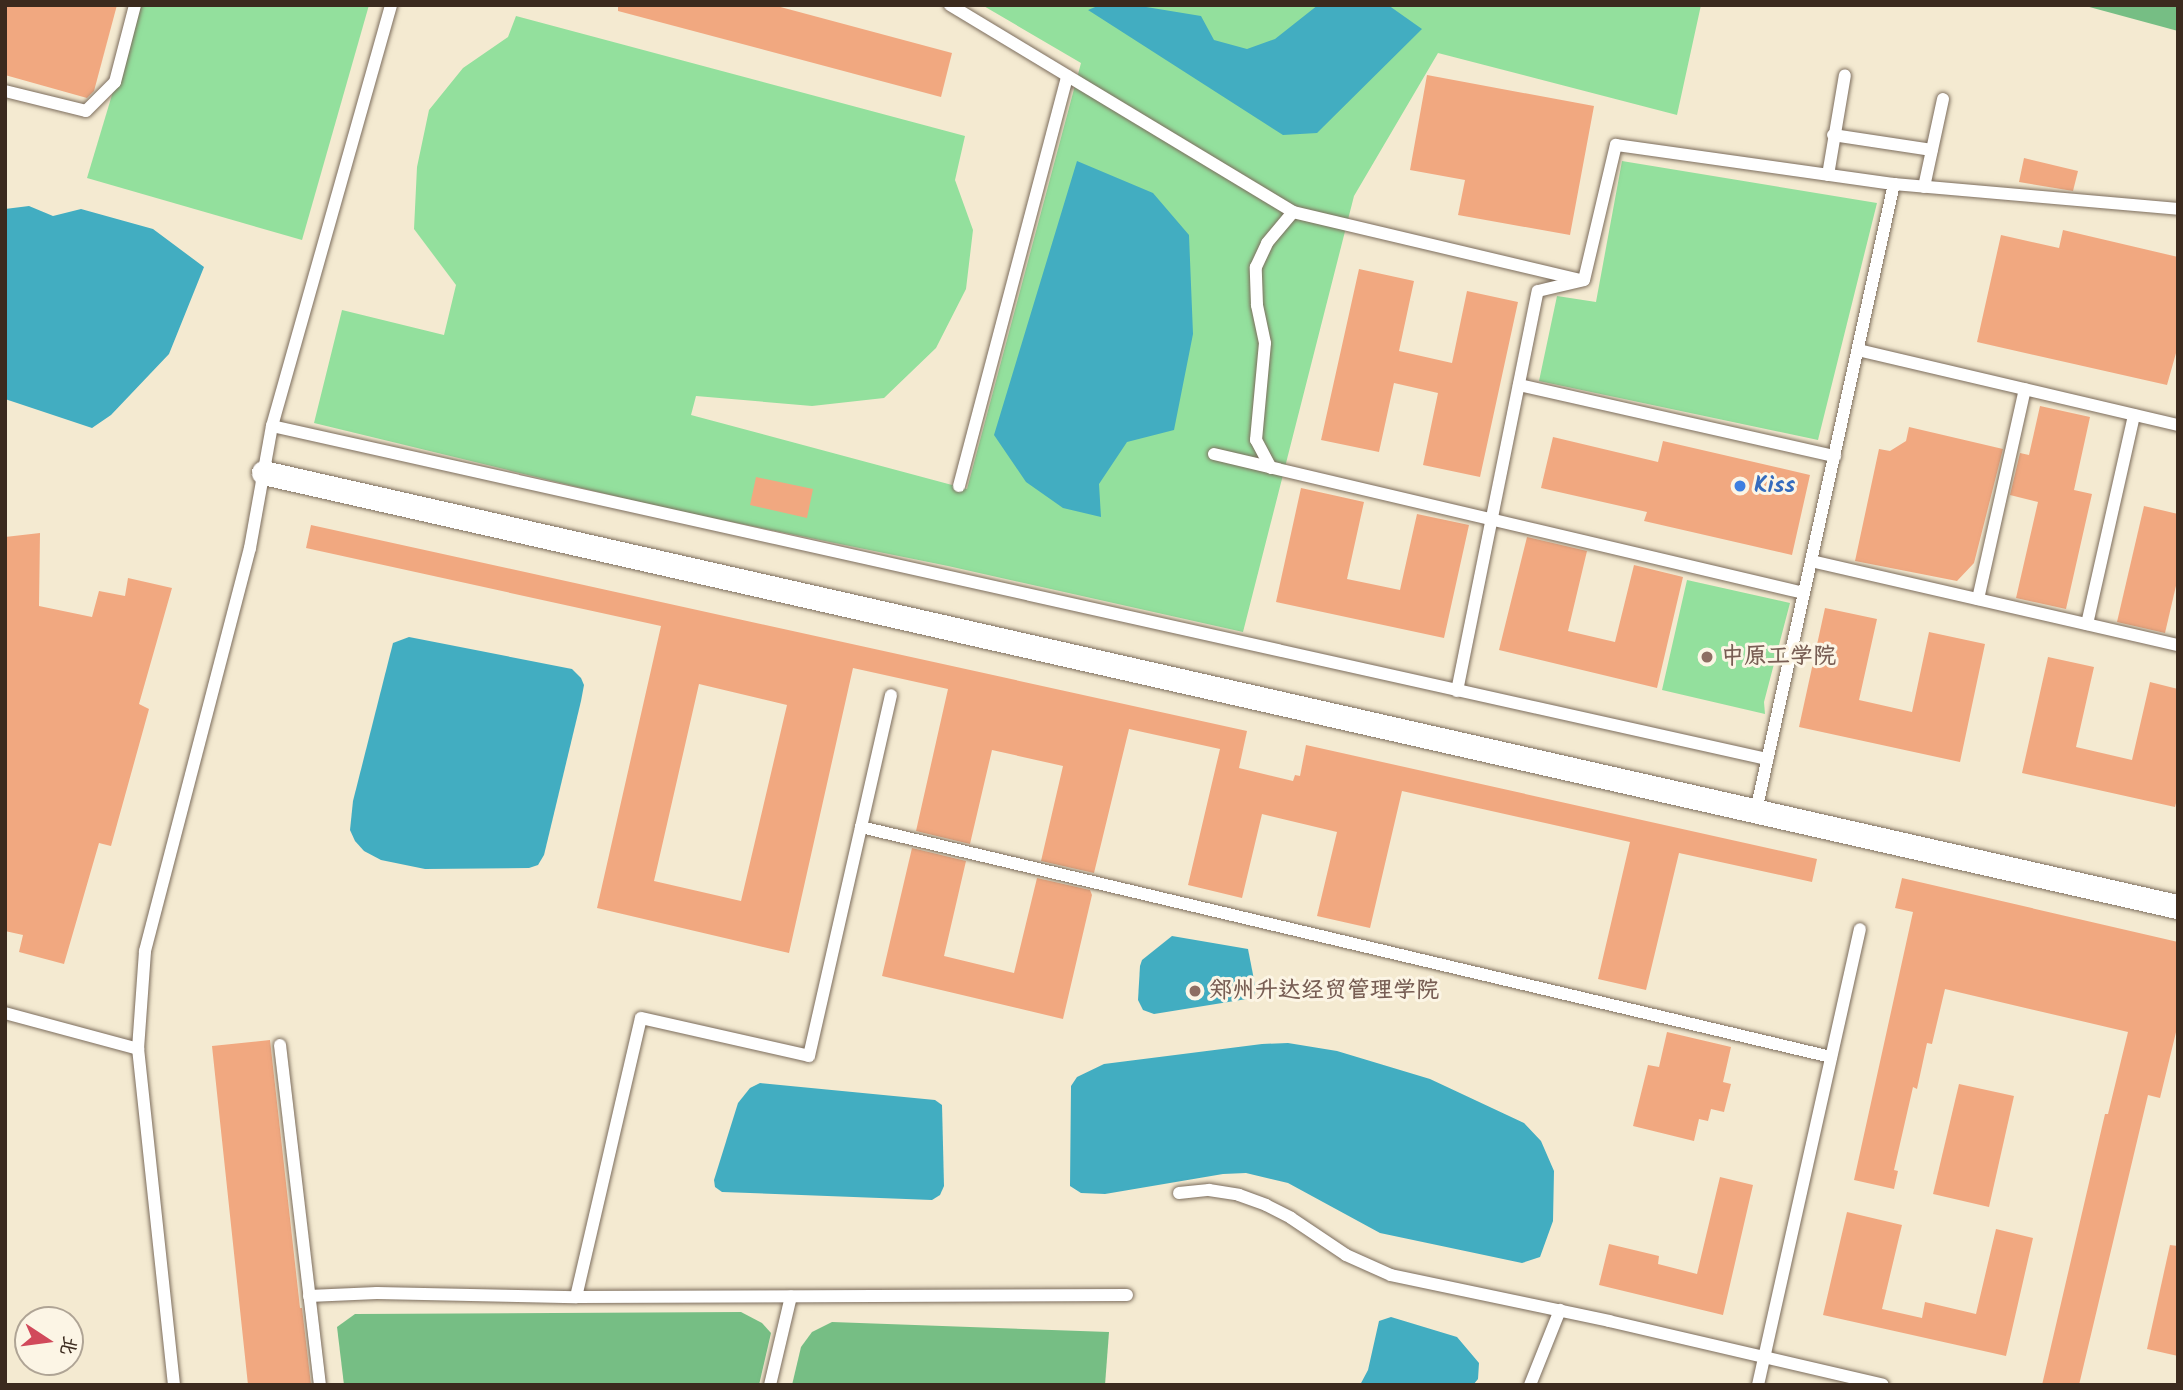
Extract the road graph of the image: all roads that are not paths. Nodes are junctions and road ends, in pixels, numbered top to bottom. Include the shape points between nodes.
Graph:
1 (135, 5) edge
2 (391, 5) edge
3 (950, 5) edge
4 (1845, 75) dead end
5 (1067, 76) junction
6 (5, 91) edge
7 (1943, 99) dead end
8 (1833, 135) junction
9 (1932, 150) junction
10 (1828, 175) junction
11 (1894, 184) junction
12 (1924, 187) junction
13 (2178, 209) edge
14 (1293, 212) junction
15 (1584, 281) junction
16 (1858, 350) junction
17 (1519, 385) junction
18 (2025, 389) junction
19 (2134, 415) junction
20 (2178, 425) edge
21 (272, 426) junction
22 (1214, 454) dead end
23 (1835, 456) junction
24 (1271, 468) junction
25 (264, 473) junction
26 (958, 486) dead end
27 (1492, 520) junction
28 (1811, 561) junction
29 (1804, 593) junction
30 (1978, 599) junction
31 (2087, 624) junction
32 (2178, 645) edge
33 (1457, 691) junction
34 (891, 695) dead end
35 (1768, 759) junction
36 (1756, 811) junction
37 (861, 827) junction
38 (2178, 907) edge
39 (1860, 929) dead end
40 (5, 1013) edge
41 (280, 1045) dead end
42 (138, 1049) junction
43 (1831, 1057) junction
44 (1179, 1193) dead end
45 (1126, 1295) dead end
46 (309, 1296) junction
47 (791, 1296) junction
48 (576, 1297) junction
49 (1560, 1310) junction
50 (1764, 1357) junction
51 (174, 1385) edge
52 (320, 1385) edge
53 (770, 1385) edge
54 (1530, 1385) edge
55 (1758, 1385) edge
56 (1883, 1385) edge

1 - 6 lane via 116,82 86,111
2 - 21 lane
3 - 5 lane
4 - 8 lane
5 - 14 lane
5 - 26 lane
7 - 9 lane
8 - 9 lane
8 - 10 lane
9 - 12 lane
10 - 11 lane
10 - 15 lane via 1616,145
11 - 12 lane
11 - 16 lane
12 - 13 lane
14 - 15 lane
14 - 24 lane via 1267,243 1256,267 1265,343 1256,440
15 - 17 lane via 1538,291
16 - 18 lane
16 - 23 lane
17 - 23 lane
17 - 27 lane
18 - 19 lane
18 - 30 lane
19 - 20 lane
19 - 31 lane
21 - 25 lane
21 - 33 lane
22 - 24 lane
23 - 28 lane
24 - 27 lane
25 - 36 street
25 - 42 lane via 250,548 145,951
27 - 29 lane
27 - 33 lane
28 - 29 lane
28 - 30 lane
29 - 35 lane
30 - 31 lane
31 - 32 lane
33 - 35 lane
34 - 37 lane
35 - 36 lane
36 - 38 street
37 - 43 lane
37 - 48 lane via 809,1056 641,1018
39 - 43 lane
40 - 42 lane
41 - 46 lane
42 - 51 lane
43 - 50 lane
44 - 49 lane via 1209,1190 1266,1205 1346,1255 1391,1275
45 - 47 lane
46 - 48 lane
46 - 52 lane
47 - 48 lane
47 - 53 lane
49 - 50 lane
49 - 54 lane
50 - 55 lane
50 - 56 lane

